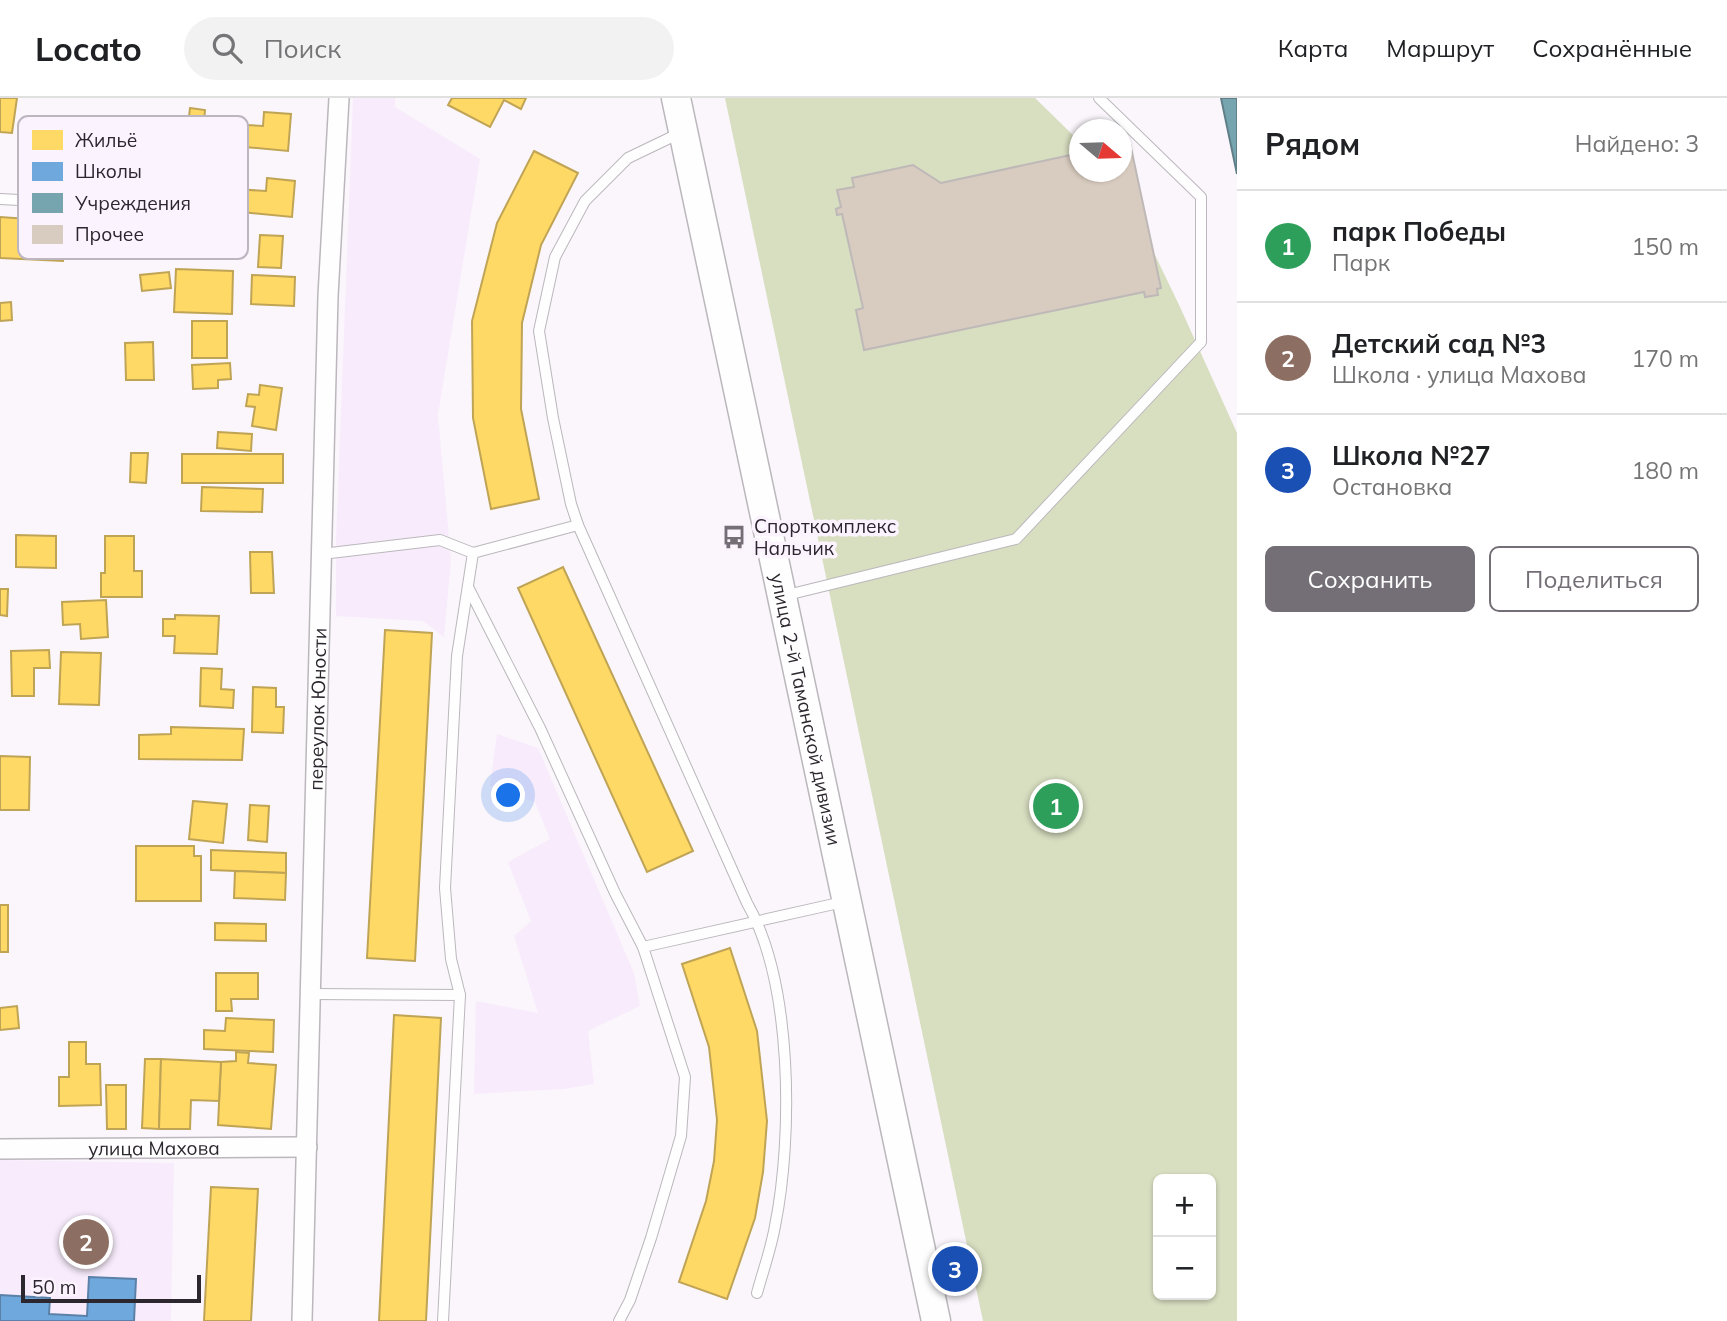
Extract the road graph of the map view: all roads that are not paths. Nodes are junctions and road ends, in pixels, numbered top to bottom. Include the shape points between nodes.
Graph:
1 (339, 98) edge
2 (676, 98) edge
3 (1099, 98) edge
4 (683, 131) junction
5 (0, 199) edge
6 (18, 200) edge
7 (578, 525) junction
8 (473, 553) junction
9 (322, 554) junction
10 (468, 586) junction
11 (782, 596) junction
12 (847, 901) junction
13 (757, 921) junction
14 (643, 947) junction
15 (311, 994) junction
16 (460, 995) junction
17 (307, 1147) junction
18 (0, 1149) edge
19 (757, 1293) dead end
20 (302, 1321) edge
21 (443, 1321) edge
22 (619, 1321) edge
23 (936, 1321) edge

1 - 9 street, переулок Юности via 328,296
2 - 4 main road, улица 2-й Таманской дивизии
3 - 11 lane via 1201,197 1201,342 1016,539
4 - 7 lane via 628,158 585,201 555,257 539,331
4 - 11 main road, улица 2-й Таманской дивизии
5 - 6 lane
7 - 8 lane
7 - 13 lane
8 - 9 lane via 440,540
8 - 10 lane
9 - 15 street, переулок Юности
10 - 14 lane
10 - 16 lane via 457,656 445,888 451,959
11 - 12 main road, улица 2-й Таманской дивизии
12 - 13 lane
12 - 23 main road, улица 2-й Таманской дивизии
13 - 14 lane
13 - 19 lane via 775,975 785,1053 785,1147 775,1226
14 - 22 lane via 685,1077 681,1136 651,1238
15 - 16 lane
15 - 17 street, переулок Юности
16 - 21 lane
17 - 18 street, улица Махова
17 - 20 street, переулок Юности

